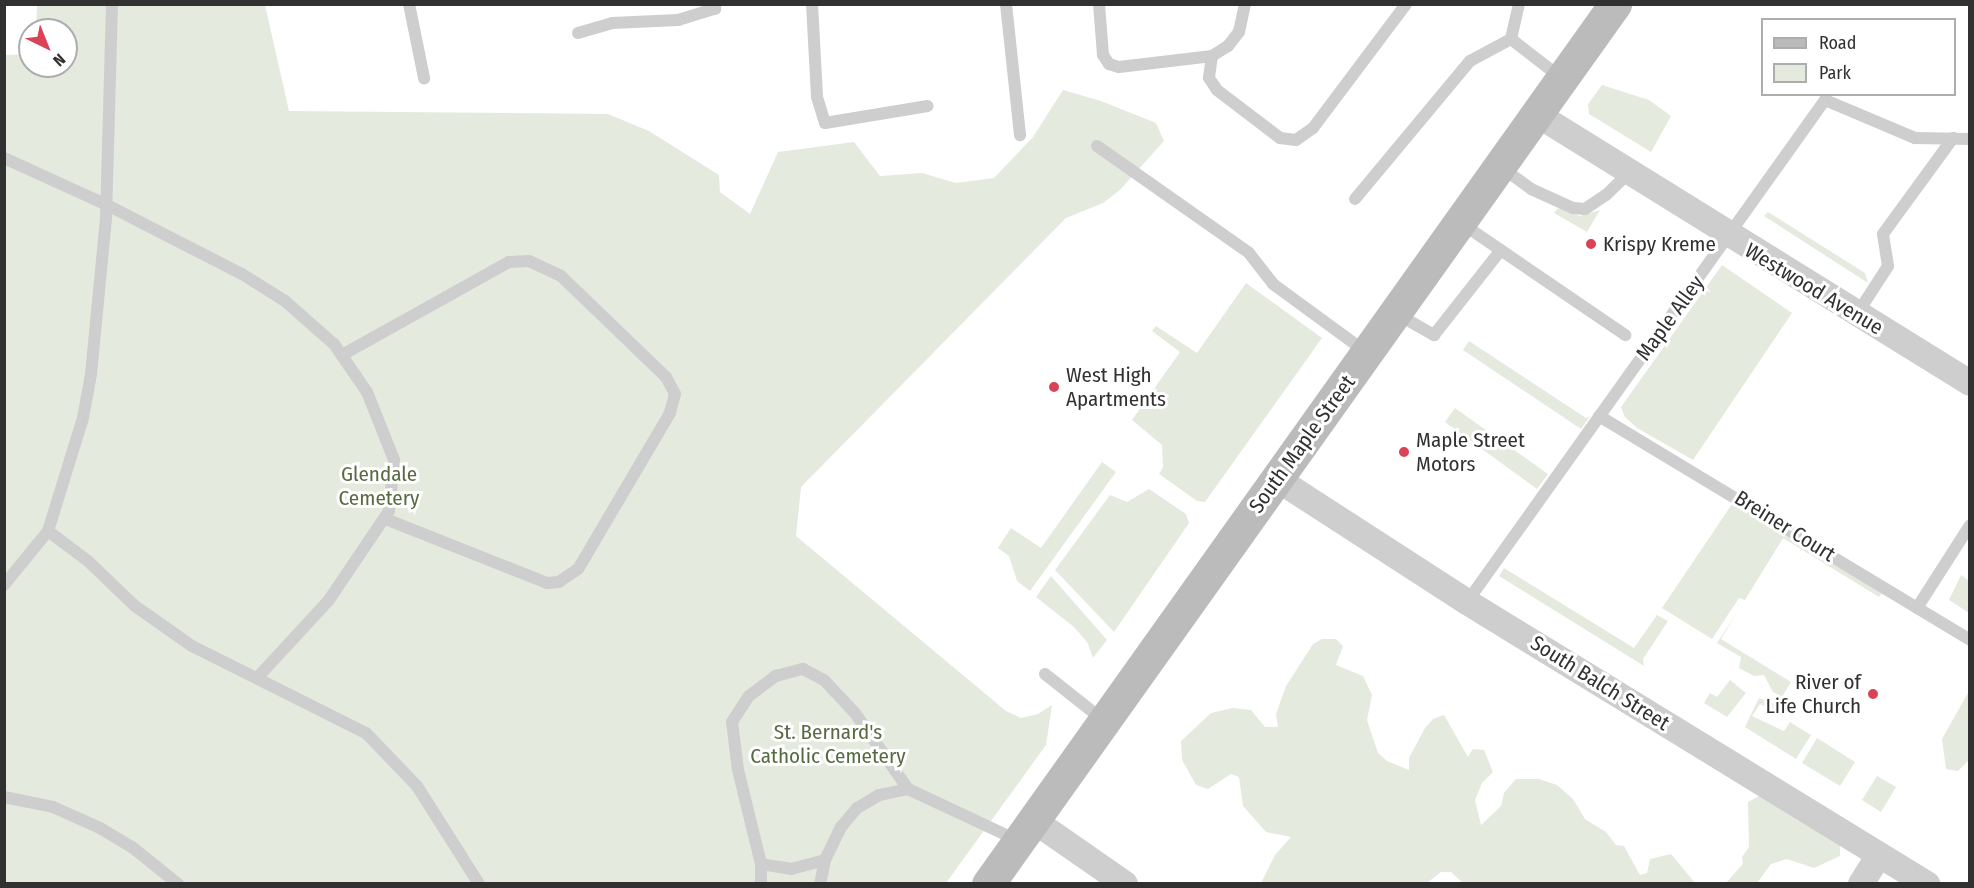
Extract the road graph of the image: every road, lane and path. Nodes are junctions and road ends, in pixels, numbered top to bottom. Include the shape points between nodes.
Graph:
1 (112, 4) edge
2 (409, 4) edge
3 (715, 4) edge
4 (812, 4) edge
5 (1006, 4) edge
6 (1099, 4) edge
7 (1245, 4) edge
8 (1406, 4) edge
9 (1519, 4) edge
10 (1615, 4) edge
11 (578, 33) dead end
12 (1510, 39) junction
13 (1212, 56) junction
14 (424, 78) dead end
15 (1563, 79) junction
16 (928, 106) dead end
17 (1538, 116) junction
18 (1020, 135) dead end
19 (1953, 138) junction
20 (1970, 139) edge
21 (1097, 146) dead end
22 (4, 158) edge
23 (1501, 167) junction
24 (1628, 174) junction
25 (1355, 199) dead end
26 (107, 205) junction
27 (1461, 223) junction
28 (1729, 237) junction
29 (1501, 250) junction
30 (1396, 313) junction
31 (1857, 314) junction
32 (1625, 335) dead end
33 (1367, 353) junction
34 (342, 355) junction
35 (1970, 383) edge
36 (1599, 416) junction
37 (1277, 479) junction
38 (385, 519) junction
39 (1970, 525) edge
40 (48, 531) junction
41 (4, 585) edge
42 (1467, 602) junction
43 (1917, 608) junction
44 (1970, 640) edge
45 (1045, 674) dead end
46 (257, 678) junction
47 (1104, 721) junction
48 (908, 789) junction
49 (4, 797) edge
50 (1026, 830) junction
51 (1879, 855) junction
52 (825, 860) junction
53 (761, 864) junction
54 (178, 884) edge
55 (479, 884) edge
56 (761, 884) edge
57 (820, 884) edge
58 (988, 884) edge
59 (1125, 884) edge
60 (1861, 884) edge
61 (1927, 884) edge

1 - 26 lane
2 - 14 lane
3 - 11 lane via 715,9 678,20 612,23
4 - 16 lane via 817,96 825,123
5 - 18 lane
6 - 13 lane via 1103,55 1109,64 1119,67
7 - 13 lane via 1239,32 1228,46
8 - 13 lane via 1313,128 1296,140 1280,138 1217,90 1209,78
9 - 12 lane
10 - 15 main road, South Maple Street
12 - 15 lane
12 - 25 lane via 1470,61
15 - 17 main road, South Maple Street
17 - 23 main road, South Maple Street
17 - 24 street, Westwood Avenue
19 - 20 lane, Maple Alley
19 - 28 lane, Maple Alley via 1915,138 1826,100
19 - 31 lane via 1883,234 1888,266
21 - 33 lane via 1249,253 1273,284
22 - 26 lane
23 - 24 lane via 1531,189 1573,208 1585,209
23 - 27 main road, South Maple Street
24 - 28 street, Westwood Avenue
26 - 34 lane via 242,274 285,301
26 - 40 lane via 91,374 80,428
27 - 29 lane
27 - 30 main road, South Maple Street
28 - 31 street, Westwood Avenue
28 - 36 lane, Maple Alley
29 - 30 lane via 1434,334
29 - 32 lane
30 - 33 main road, South Maple Street
31 - 35 street, Westwood Avenue
33 - 37 main road, South Maple Street
34 - 38 lane via 367,392 394,460
34 - 38 lane via 509,262 529,261 561,276 666,377 675,394 670,413 578,569 560,582 547,584
36 - 42 lane, Maple Alley
36 - 43 lane, Breiner Court
37 - 42 street, South Balch Street
37 - 47 main road, South Maple Street
38 - 46 lane via 328,600
39 - 43 lane
40 - 41 lane
40 - 46 lane via 170,632
42 - 51 street, South Balch Street
43 - 44 lane, Breiner Court
45 - 47 lane
46 - 55 lane via 366,733 417,786
47 - 50 main road, South Maple Street
48 - 50 lane
48 - 52 lane via 879,795 857,808 841,827
48 - 53 lane via 855,713 824,680 803,669 776,676 749,696 732,722 738,770
49 - 54 lane via 53,807 100,828 132,847
50 - 58 main road, South Maple Street
50 - 59 street
51 - 60 street
51 - 61 street, South Balch Street
52 - 53 lane via 792,869
52 - 57 lane
53 - 56 lane

